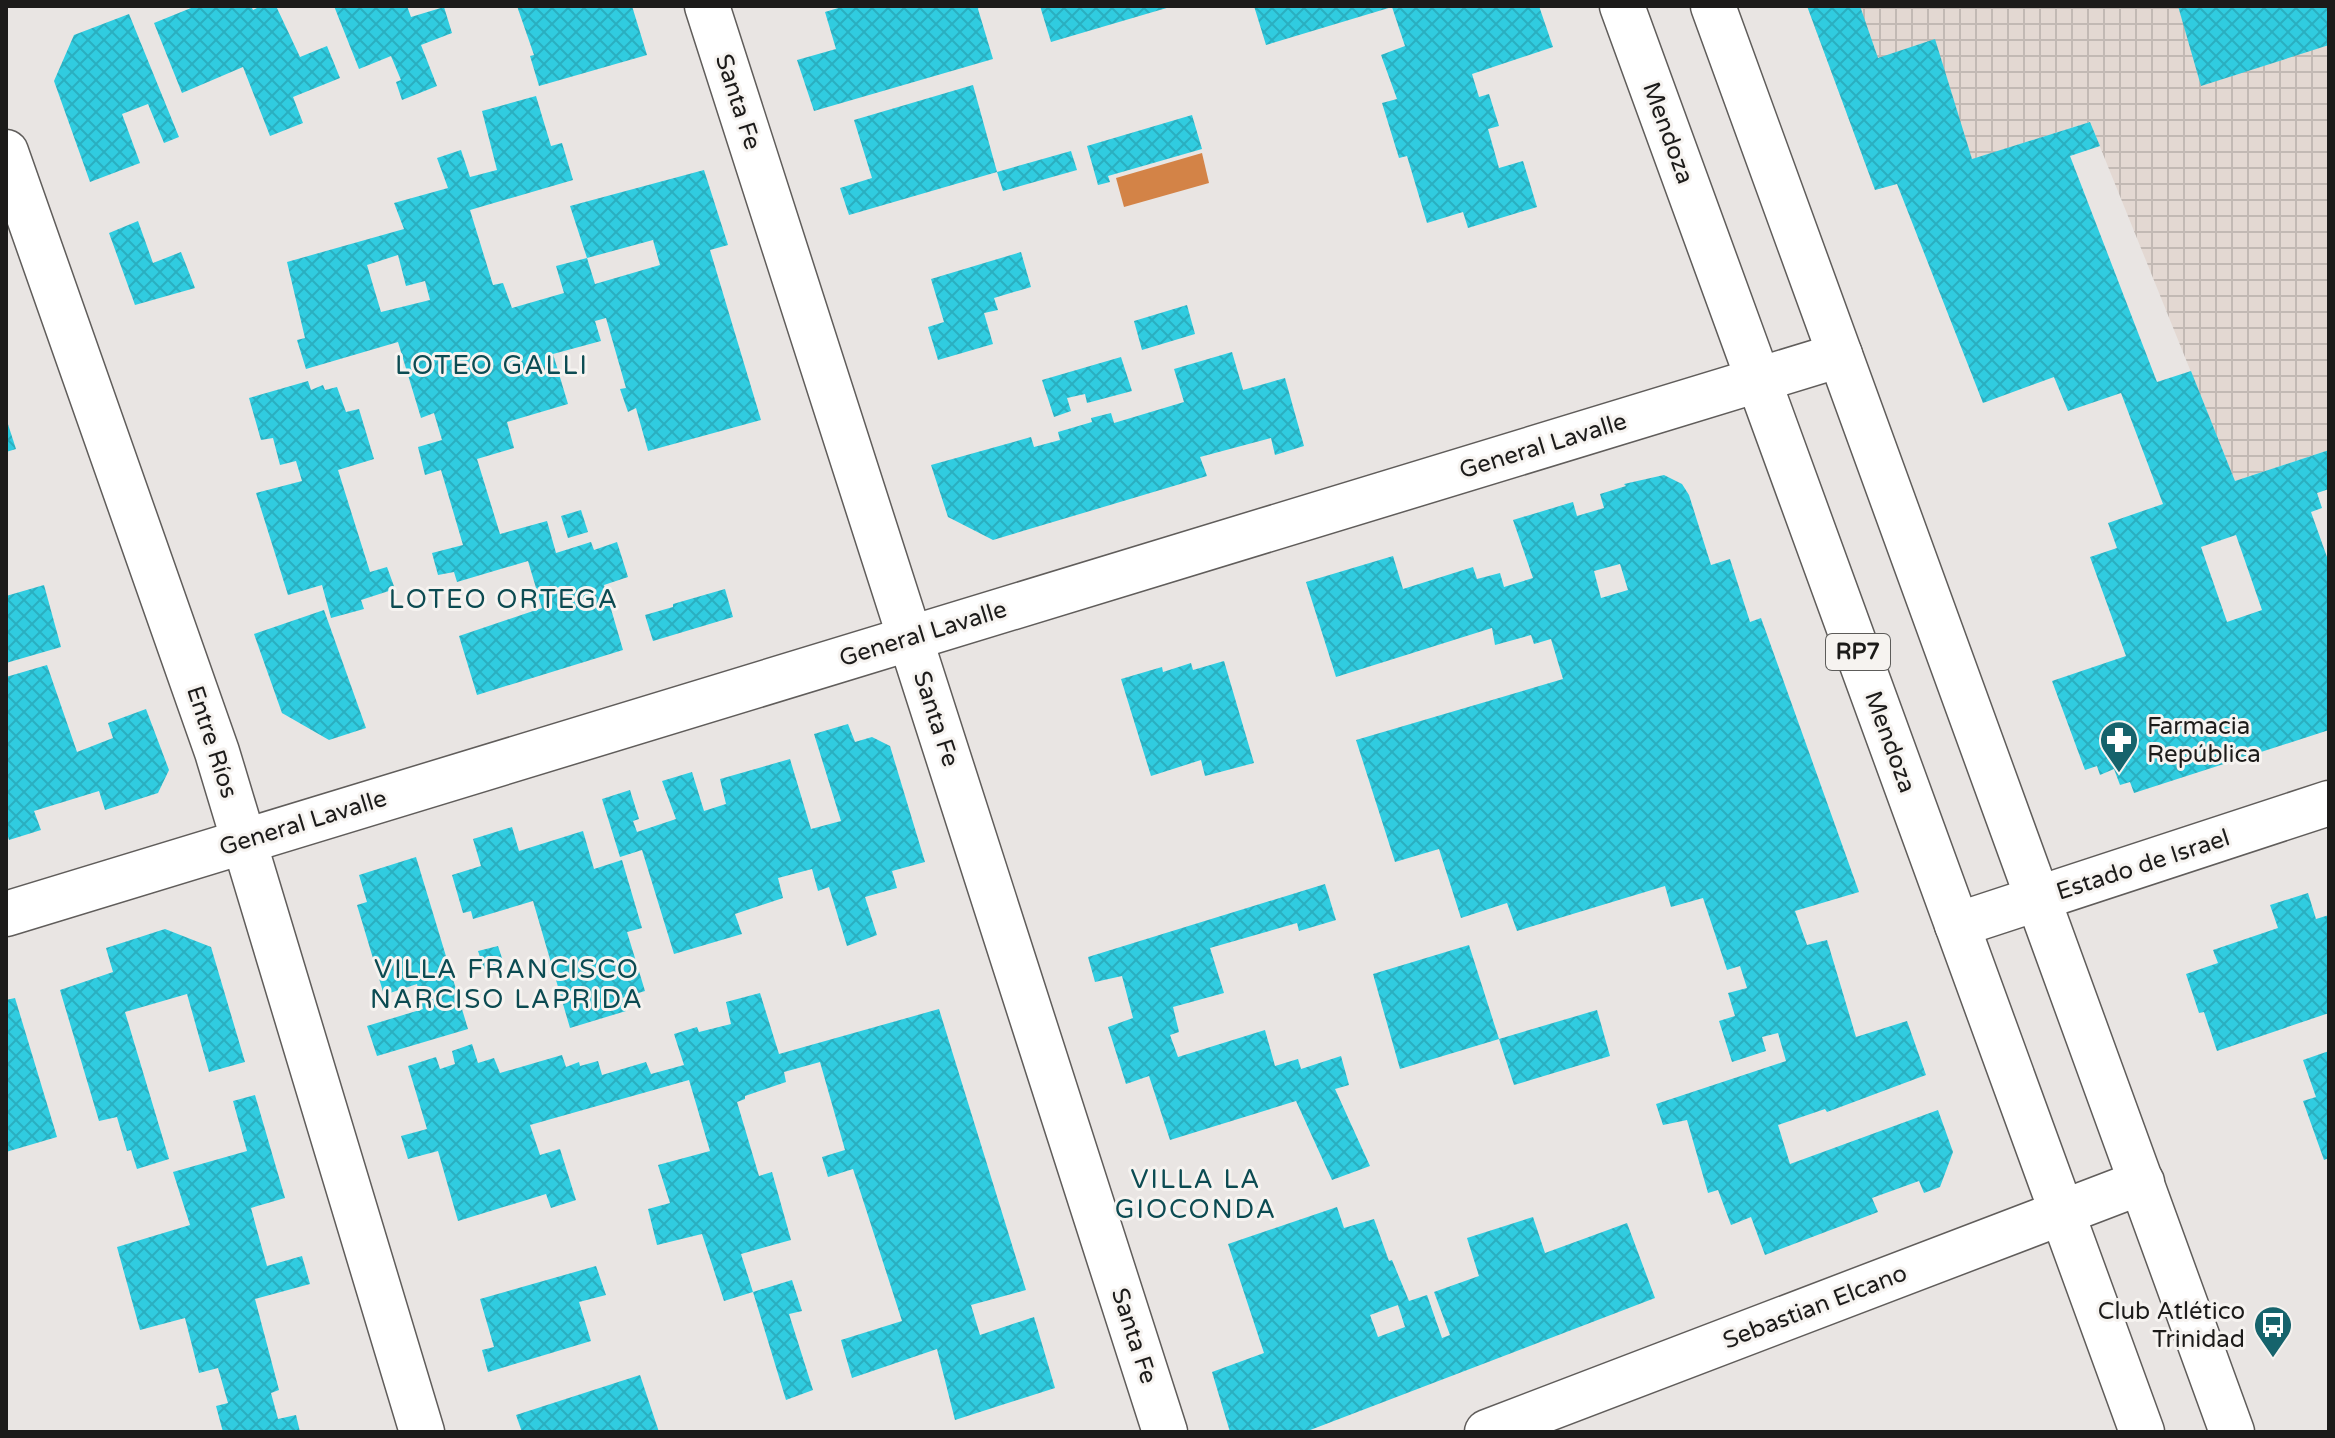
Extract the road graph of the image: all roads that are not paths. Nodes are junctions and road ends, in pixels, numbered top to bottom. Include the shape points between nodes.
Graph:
1 (707, 6) edge
2 (1622, 6) edge
3 (1713, 6) edge
4 (6, 152) edge
5 (1840, 355) junction
6 (1758, 380) junction
7 (910, 639) junction
8 (2329, 803) edge
9 (244, 841) junction
10 (2039, 899) junction
11 (6, 914) edge
12 (1957, 925) junction
13 (2142, 1182) junction
14 (2062, 1213) junction
15 (422, 1432) edge
16 (1165, 1432) edge
17 (1487, 1432) edge
18 (2142, 1432) edge
19 (2232, 1432) edge

1 - 7 street, Santa Fe
2 - 6 street, Mendoza / RP7
3 - 5 street
4 - 9 street, Entre Ríos
5 - 6 street, General Lavalle
5 - 10 street
6 - 7 street, General Lavalle
6 - 12 street, Mendoza / RP7
7 - 9 street, General Lavalle
7 - 16 street, Santa Fe
8 - 10 street, Estado de Israel
9 - 11 street, General Lavalle
9 - 15 street, Entre Ríos
10 - 12 street, Estado de Israel
10 - 13 street
12 - 14 street, Mendoza / RP7
13 - 14 street, Sebastian Elcano
13 - 19 street
14 - 17 street, Sebastian Elcano
14 - 18 street, Mendoza / RP7

